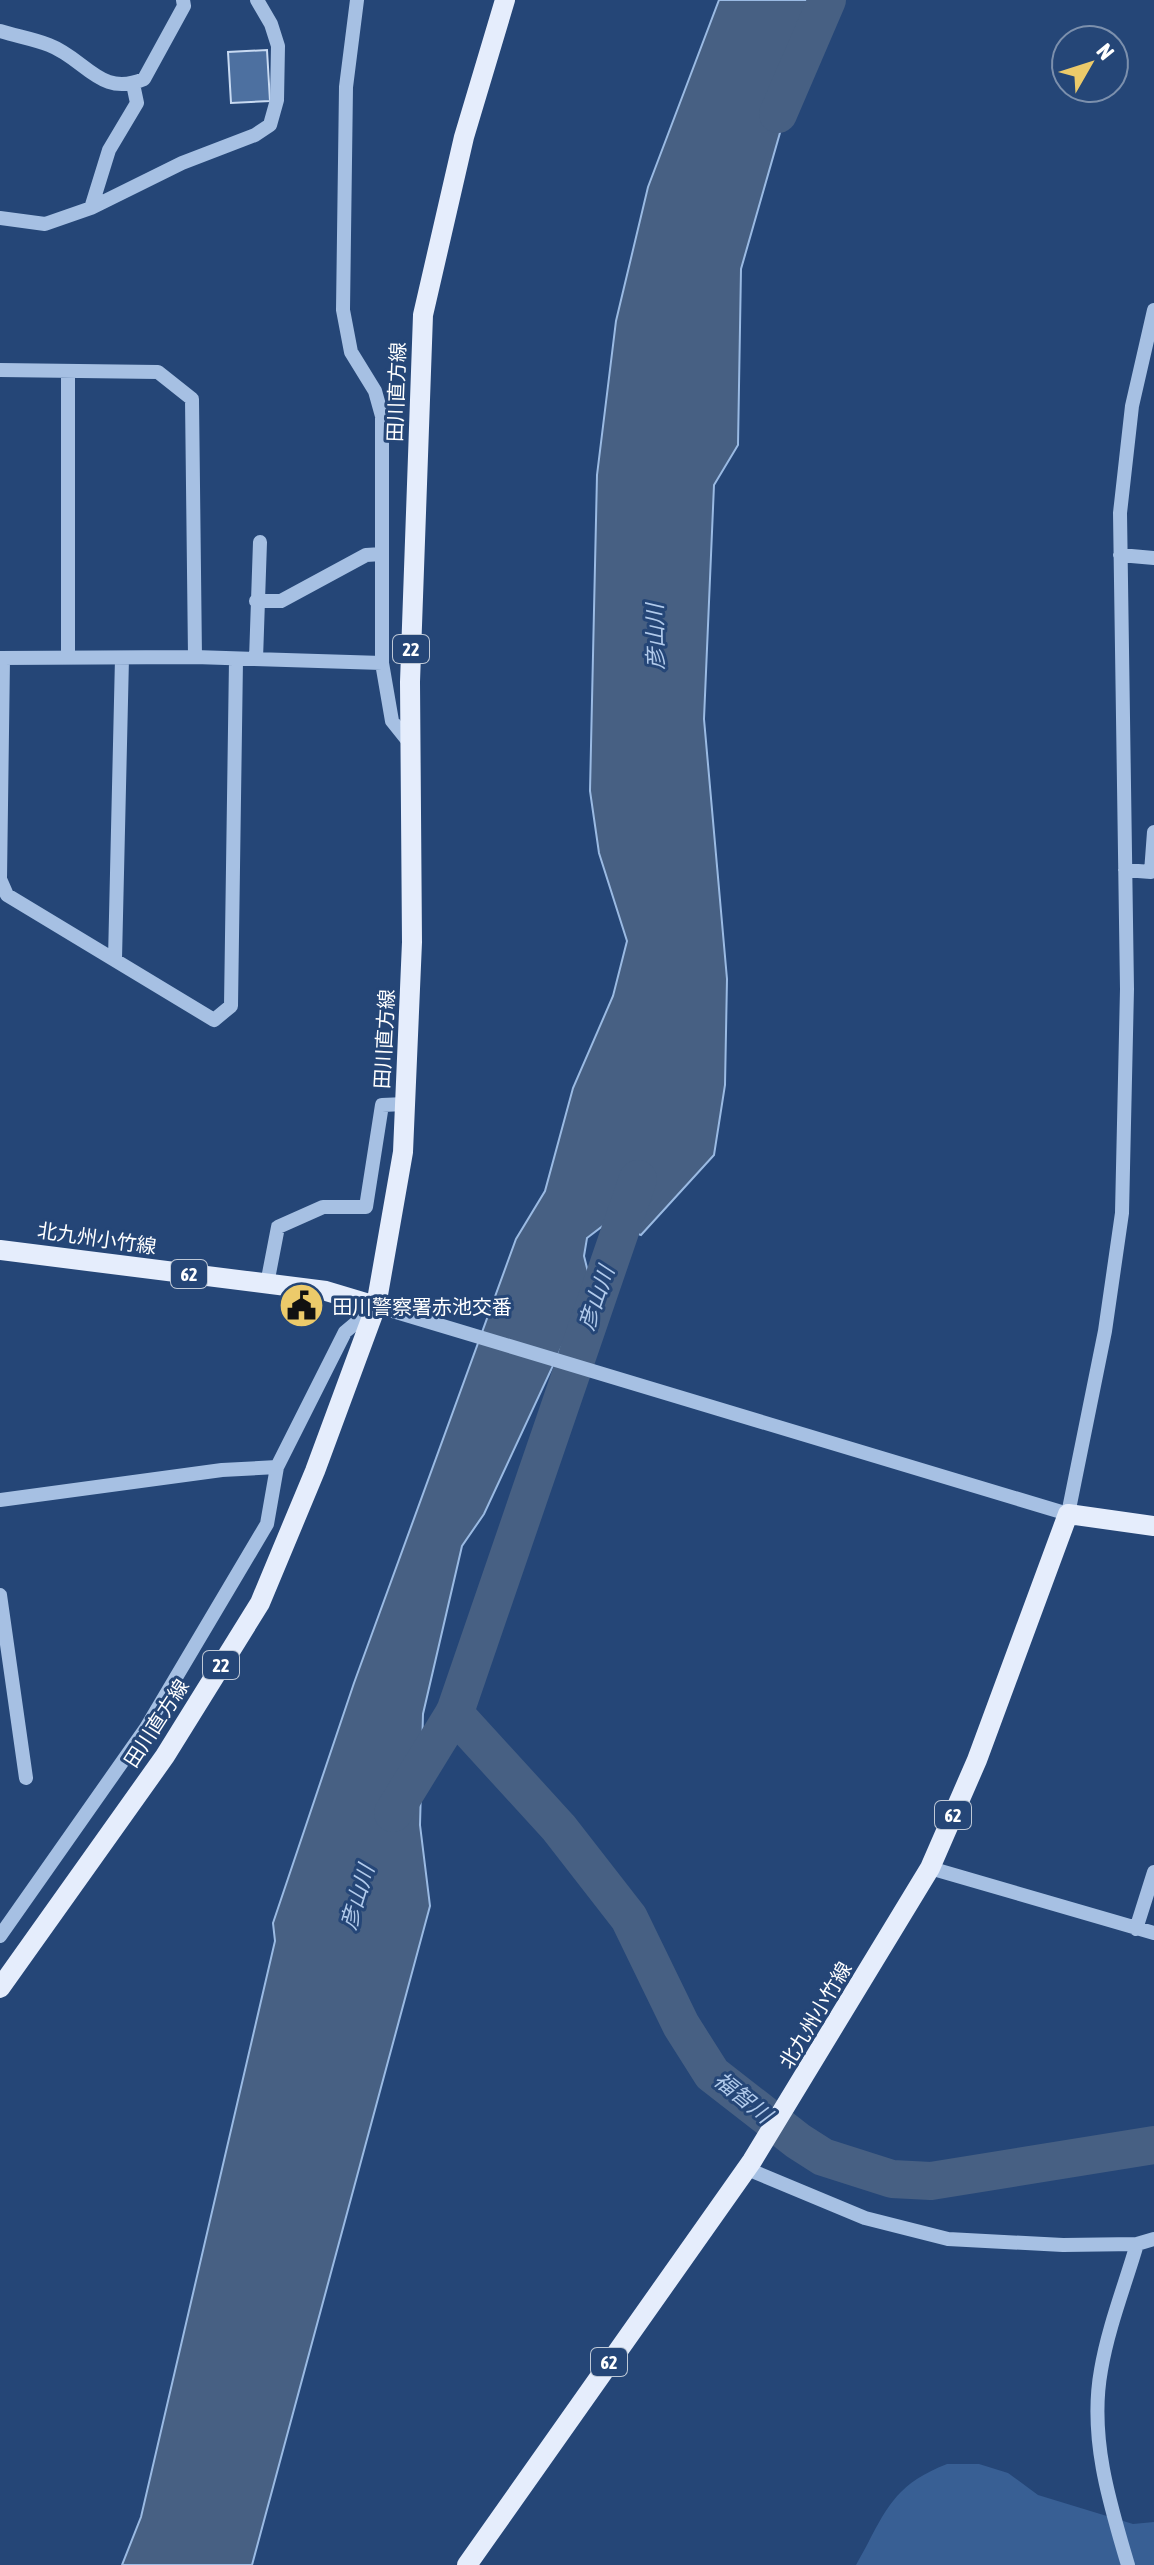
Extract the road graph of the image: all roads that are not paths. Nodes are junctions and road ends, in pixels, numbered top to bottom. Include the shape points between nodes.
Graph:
1 (183, 0) edge
2 (257, 0) edge
3 (357, 0) edge
4 (505, 0) edge
5 (0, 31) edge
6 (133, 84) junction
7 (91, 208) junction
8 (0, 218) edge
9 (1154, 310) edge
10 (0, 370) edge
11 (68, 372) junction
12 (260, 542) dead end
13 (382, 554) junction
14 (1120, 555) junction
15 (1154, 558) edge
16 (256, 601) junction
17 (68, 657) junction
18 (195, 657) junction
19 (2, 658) edge
20 (122, 658) junction
21 (256, 659) junction
22 (236, 660) junction
23 (382, 663) junction
24 (412, 746) junction
25 (0, 826) edge
26 (1154, 832) edge
27 (1125, 870) junction
28 (115, 959) junction
29 (405, 1104) junction
30 (0, 1250) edge
31 (267, 1284) junction
32 (376, 1306) junction
33 (277, 1467) junction
34 (0, 1500) edge
35 (1068, 1514) junction
36 (1154, 1526) edge
37 (0, 1598) edge
38 (26, 1778) dead end
39 (930, 1868) junction
40 (1154, 1872) edge
41 (1136, 1929) junction
42 (1154, 1933) edge
43 (0, 1936) edge
44 (0, 1988) edge
45 (748, 2165) junction
46 (1154, 2239) edge
47 (1137, 2244) junction
48 (467, 2565) edge
49 (1128, 2565) edge

1 - 6 street via 144,79
2 - 7 street via 278,46 277,100 270,125
3 - 13 street via 346,87 343,310 351,352 375,391 382,416
4 - 24 main road, 田川直方線 / 22 via 464,137 423,315
5 - 6 street via 50,45 109,85
6 - 7 street via 137,103 109,150
7 - 8 street via 45,224
9 - 14 street via 1132,406
10 - 11 street
11 - 17 street
11 - 18 street via 158,372 192,399
12 - 16 street
13 - 16 street via 366,555 281,601
13 - 23 street
14 - 15 street
14 - 27 street
16 - 21 street
17 - 19 street
17 - 20 street
18 - 20 street
18 - 22 street
19 - 25 street
20 - 28 street
21 - 22 street
21 - 23 street
22 - 28 street via 231,1006 214,1020
23 - 24 street via 392,721
24 - 29 main road, 田川直方線 / 22
25 - 28 street via 0,879 7,895
26 - 27 street via 1151,872
27 - 35 street via 1122,1213 1105,1331
29 - 31 street via 382,1105 366,1207 323,1207 278,1227
29 - 32 main road, 田川直方線 / 22 via 403,1152
30 - 31 main road, 北九州小竹線 / 62
31 - 32 main road, 北九州小竹線 / 62 via 326,1291
32 - 33 street via 345,1332
32 - 35 street
32 - 44 main road, 田川直方線 / 22 via 260,1603 165,1756
33 - 34 street
33 - 43 street via 267,1524 146,1728
35 - 36 main road
35 - 39 main road, 北九州小竹線 / 62 via 977,1760
37 - 38 street
39 - 41 street
39 - 45 main road, 北九州小竹線 / 62
40 - 41 street
41 - 42 street
45 - 47 street via 865,2218 948,2239
45 - 48 main road, 北九州小竹線 / 62
46 - 47 street
47 - 49 street via 1101,2370 1098,2432 1107,2494

